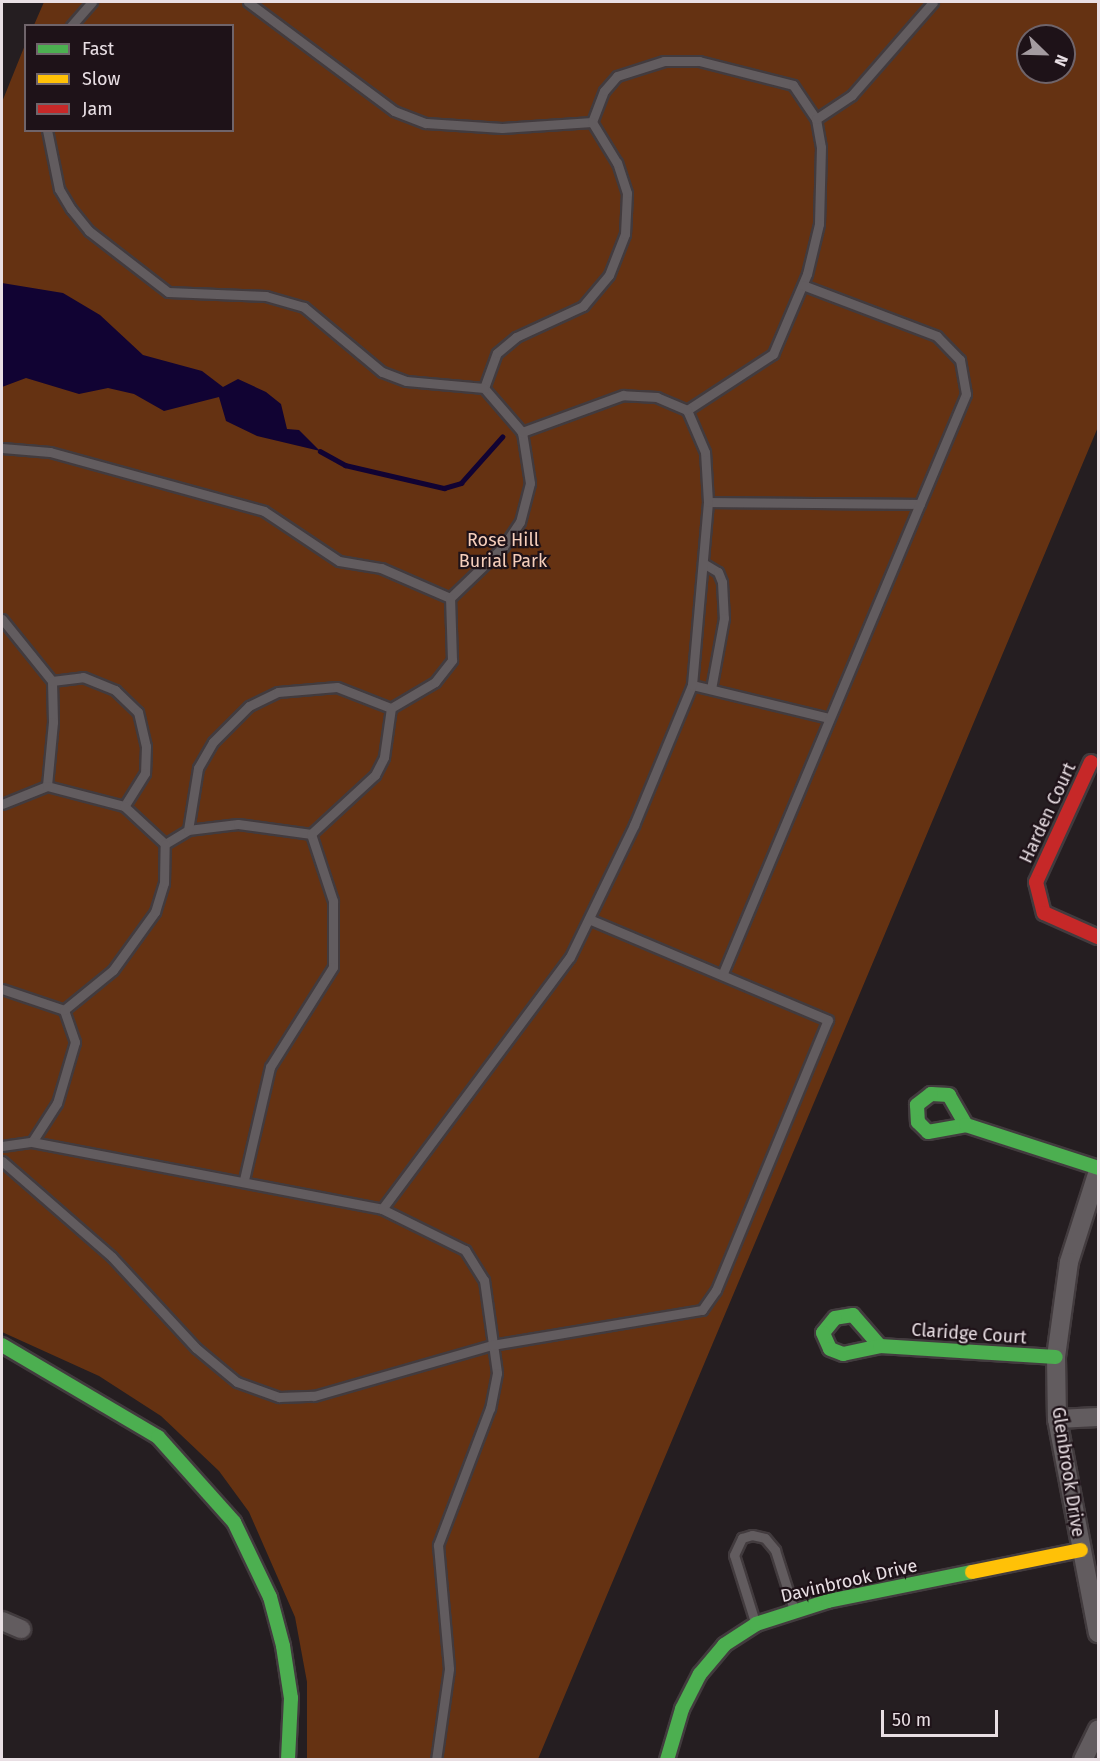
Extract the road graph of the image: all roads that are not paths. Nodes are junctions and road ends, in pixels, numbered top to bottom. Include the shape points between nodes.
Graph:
1 (92, 2) edge
2 (248, 2) edge
3 (933, 2) edge
4 (73, 24) edge
5 (816, 119) junction
6 (591, 122) junction
7 (46, 132) edge
8 (803, 285) junction
9 (484, 388) junction
10 (687, 410) junction
11 (522, 432) junction
12 (2, 448) edge
13 (708, 502) junction
14 (920, 504) junction
15 (703, 563) junction
16 (450, 597) junction
17 (2, 619) edge
18 (52, 681) junction
19 (692, 684) junction
20 (711, 690) junction
21 (391, 708) junction
22 (828, 718) junction
23 (1091, 762) dead end
24 (47, 786) junction
25 (2, 804) edge
26 (124, 806) junction
27 (188, 830) junction
28 (311, 834) junction
29 (165, 844) junction
30 (591, 920) junction
31 (1098, 937) edge
32 (723, 973) junction
33 (2, 989) edge
34 (64, 1010) junction
35 (966, 1125) dead end
36 (32, 1142) junction
37 (2, 1146) edge
38 (2, 1161) edge
39 (1098, 1169) edge
40 (244, 1180) junction
41 (382, 1209) junction
42 (2, 1345) edge
43 (492, 1345) junction
44 (880, 1346) dead end
45 (1056, 1358) junction
46 (2, 1365) edge
47 (104, 1401) junction
48 (1098, 1417) edge
49 (1057, 1419) junction
50 (1081, 1550) junction
51 (794, 1610) junction
52 (2, 1621) edge
53 (756, 1624) junction
54 (21, 1629) dead end
55 (1098, 1633) edge
56 (1098, 1729) edge
57 (288, 1760) edge
58 (436, 1760) edge
59 (667, 1760) edge
60 (1083, 1760) edge

1 - 4 lane
2 - 6 lane via 394,111 426,123 502,128
3 - 5 lane via 852,96
5 - 6 lane via 793,85 699,61 664,61 617,76 604,91
5 - 8 lane via 823,180 819,224
6 - 9 lane via 617,163 627,193 625,234 609,275 583,306 516,337 497,353
7 - 9 lane via 59,189 71,209 89,231 168,292 266,296 304,307 382,372 406,381
8 - 10 lane via 773,354
8 - 14 lane via 937,336 960,360 966,382 963,405
9 - 11 lane
10 - 11 lane via 657,397 623,395
10 - 13 lane via 705,452
11 - 16 lane via 530,483 520,522 503,547
12 - 16 lane via 50,452 264,511 339,561 381,568
13 - 14 lane
13 - 15 lane
14 - 22 lane
15 - 19 lane
15 - 20 lane via 718,572 722,582 724,618
16 - 21 lane via 452,660 435,682
17 - 18 lane
18 - 24 lane
18 - 26 lane via 83,677 115,690 138,712 146,746 145,773
19 - 20 lane
19 - 30 lane
20 - 22 lane
21 - 27 lane via 337,687 278,692 249,706 213,742 198,768
21 - 28 lane via 384,757 375,775
22 - 32 lane
23 - 31 street, Harden Court via 1035,882 1044,913
24 - 25 lane
24 - 26 lane
26 - 29 lane
27 - 28 lane via 238,824
27 - 29 lane
28 - 40 lane via 333,901 333,967 270,1067
29 - 34 lane via 164,883 155,912 112,970
30 - 32 lane
30 - 41 lane via 570,957
32 - 43 lane via 828,1020 716,1290 702,1310 688,1316
33 - 34 lane
34 - 36 lane via 75,1042 70,1069
35 - 39 street
36 - 37 lane
36 - 40 lane
38 - 43 lane via 112,1257 196,1348 237,1382 279,1397 314,1396
39 - 45 street, Glenbrook Drive via 1069,1262
40 - 41 lane
41 - 43 lane via 465,1250 484,1280
42 - 47 street
43 - 58 lane via 497,1373 490,1408 438,1545 449,1669
44 - 45 street, Claridge Court
45 - 49 street, Glenbrook Drive
46 - 47 street
47 - 57 street via 184,1460 211,1490 253,1555 284,1646 291,1698
48 - 49 street
49 - 50 street, Glenbrook Drive
50 - 51 street, Davinbrook Drive
50 - 55 street, Glenbrook Drive
51 - 53 street, Davinbrook Drive
51 - 53 lane via 775,1550 765,1538 742,1538 734,1555
52 - 54 street
53 - 59 street, Davinbrook Drive via 724,1646 700,1674 682,1709
56 - 60 street

